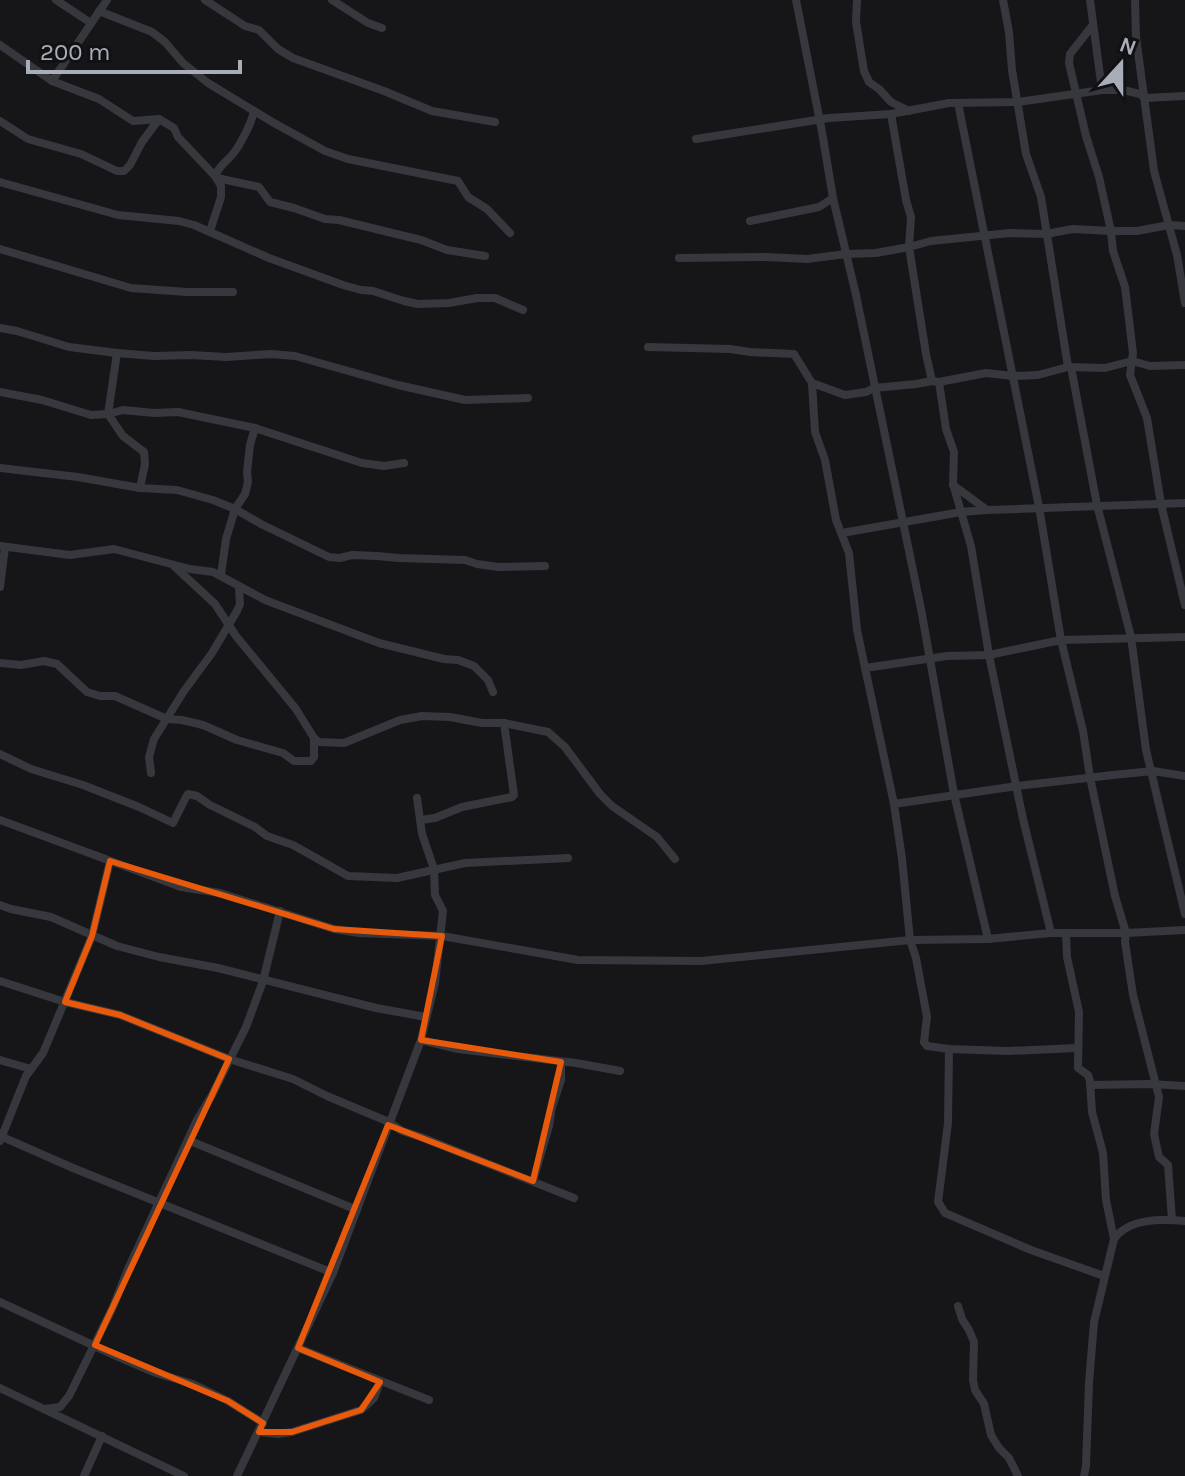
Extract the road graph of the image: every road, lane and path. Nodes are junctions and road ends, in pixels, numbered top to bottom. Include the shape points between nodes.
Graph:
1 (56, 0) edge
2 (107, 0) edge
3 (205, 0) edge
4 (332, 0) edge
5 (796, 0) edge
6 (857, 0) edge
7 (1003, 0) edge
8 (1090, 0) edge
9 (1135, 0) edge
10 (99, 11) junction
11 (91, 23) junction
12 (1092, 26) junction
13 (382, 28) dead end
14 (0, 45) edge
15 (52, 81) junction
16 (1102, 90) junction
17 (1076, 94) junction
18 (1185, 96) edge
19 (1145, 98) junction
20 (1018, 102) junction
21 (958, 103) junction
22 (254, 111) junction
23 (909, 111) junction
24 (891, 114) junction
25 (159, 119) junction
26 (819, 120) junction
27 (0, 121) edge
28 (495, 122) dead end
29 (696, 139) dead end
30 (216, 177) junction
31 (0, 182) edge
32 (833, 198) junction
33 (750, 221) dead end
34 (1169, 225) junction
35 (1185, 226) edge
36 (210, 231) junction
37 (1111, 231) junction
38 (510, 233) dead end
39 (1046, 234) junction
40 (985, 237) junction
41 (909, 247) junction
42 (0, 249) edge
43 (846, 254) junction
44 (485, 256) dead end
45 (679, 258) dead end
46 (233, 292) dead end
47 (1185, 303) edge
48 (523, 310) dead end
49 (0, 328) edge
50 (648, 347) dead end
51 (117, 353) junction
52 (1132, 361) junction
53 (1185, 365) edge
54 (1069, 367) junction
55 (1013, 376) junction
56 (936, 381) junction
57 (812, 383) junction
58 (874, 388) junction
59 (0, 392) edge
60 (528, 398) dead end
61 (108, 414) junction
62 (255, 428) junction
63 (404, 463) dead end
64 (0, 468) edge
65 (953, 484) junction
66 (140, 488) junction
67 (1185, 503) edge
68 (1161, 504) junction
69 (1097, 505) junction
70 (1039, 507) junction
71 (235, 509) junction
72 (987, 510) junction
73 (961, 512) junction
74 (902, 523) junction
75 (842, 533) junction
76 (3, 546) edge
77 (174, 566) junction
78 (545, 566) dead end
79 (221, 575) junction
80 (0, 587) edge
81 (239, 588) junction
82 (1185, 605) edge
83 (228, 624) junction
84 (1131, 637) junction
85 (1185, 637) edge
86 (1061, 640) junction
87 (989, 655) junction
88 (930, 659) junction
89 (0, 663) edge
90 (865, 668) junction
91 (493, 692) dead end
92 (167, 719) junction
93 (504, 723) junction
94 (314, 738) junction
95 (0, 754) edge
96 (1153, 771) junction
97 (151, 773) dead end
98 (1185, 776) edge
99 (1090, 777) junction
100 (1017, 786) junction
101 (954, 794) junction
102 (417, 798) dead end
103 (894, 804) junction
104 (0, 820) edge
105 (420, 820) junction
106 (568, 858) dead end
107 (675, 859) dead end
108 (110, 861) junction
109 (434, 869) junction
110 (0, 905) edge
111 (280, 911) junction
112 (1185, 914) edge
113 (1185, 930) edge
114 (1051, 933) junction
115 (1126, 933) junction
116 (1066, 934) junction
117 (92, 936) junction
118 (442, 936) junction
119 (988, 939) junction
120 (910, 940) junction
121 (0, 981) edge
122 (263, 981) junction
123 (65, 1002) junction
124 (426, 1017) junction
125 (421, 1040) junction
126 (1077, 1048) junction
127 (949, 1049) junction
128 (229, 1059) junction
129 (0, 1060) edge
130 (561, 1062) junction
131 (31, 1069) junction
132 (620, 1071) dead end
133 (1090, 1085) junction
134 (1156, 1085) junction
135 (1185, 1086) edge
136 (389, 1122) junction
137 (1, 1138) edge
138 (188, 1140) junction
139 (533, 1181) junction
140 (574, 1198) dead end
141 (159, 1204) junction
142 (357, 1210) junction
143 (1172, 1220) junction
144 (1185, 1221) edge
145 (1114, 1239) junction
146 (333, 1273) junction
147 (1104, 1276) junction
148 (0, 1302) edge
149 (958, 1306) dead end
150 (95, 1345) junction
151 (298, 1348) junction
152 (380, 1382) junction
153 (0, 1388) edge
154 (429, 1400) dead end
155 (44, 1409) junction
156 (263, 1423) junction
157 (259, 1432) junction
158 (102, 1436) junction
159 (84, 1476) edge
160 (184, 1476) edge
161 (237, 1476) edge
162 (1018, 1476) edge
163 (1084, 1476) edge

1 - 11 street
2 - 10 street
3 - 28 street via 259,30 293,58 432,111
4 - 13 street
5 - 26 street
6 - 23 street via 856,22 869,82
7 - 20 street
8 - 12 street
9 - 19 street
10 - 11 street
10 - 22 street via 152,32 183,63
11 - 15 street
12 - 16 street
12 - 17 street via 1070,54
14 - 15 street
15 - 25 street via 99,99 133,121
16 - 17 street
16 - 19 street
17 - 20 street
17 - 37 street
18 - 19 street
19 - 34 street via 1154,171
20 - 21 street
20 - 39 street
21 - 23 street
21 - 40 street
22 - 30 street via 250,126
22 - 38 street via 348,159 454,179
23 - 24 street
24 - 26 street
24 - 41 street via 911,217
25 - 27 street via 124,171 28,139
25 - 30 street via 174,128
26 - 29 street
26 - 32 street
30 - 36 street via 221,197
30 - 44 street via 259,187 270,202 325,219
31 - 36 street via 118,215 179,221
32 - 33 street via 819,207
32 - 43 street
34 - 35 street
34 - 37 street
34 - 47 street
36 - 48 street via 343,285 404,301 495,298
37 - 39 street
37 - 52 street via 1131,324
39 - 40 street
39 - 54 street
40 - 41 street
40 - 55 street
41 - 43 street
41 - 56 street via 926,354
42 - 46 street via 131,288
43 - 45 street via 807,259
43 - 58 street
49 - 51 street via 69,347
50 - 57 street via 794,354
51 - 60 street via 295,356 465,400
51 - 61 street
52 - 53 street
52 - 54 street via 1105,368
52 - 68 street via 1130,375 1147,418
54 - 55 street
54 - 69 street
55 - 56 street via 986,373
55 - 70 street
56 - 58 street
56 - 65 street via 954,452
57 - 58 street via 845,395
57 - 75 street via 815,432
58 - 74 street
59 - 61 street via 91,415
61 - 62 street via 178,412
61 - 66 street via 123,436 144,452
62 - 63 street via 362,463
62 - 71 street via 248,482
64 - 66 street
65 - 72 street
65 - 73 street
66 - 71 street via 177,490
67 - 68 street
68 - 69 street
68 - 82 street
69 - 70 street
69 - 84 street
70 - 72 street
70 - 86 street
71 - 78 street via 329,557
71 - 79 street
72 - 73 street
73 - 74 street
73 - 87 street
74 - 75 street
74 - 88 street
75 - 90 street
76 - 77 street via 70,555 114,549
76 - 80 street
77 - 79 street
77 - 83 street via 215,604
79 - 81 street
81 - 83 street via 240,604
81 - 91 street via 379,643 474,666
83 - 92 street
83 - 94 street
84 - 85 street
84 - 86 street
84 - 96 street
86 - 87 street
86 - 99 street
87 - 88 street
87 - 100 street
88 - 90 street
88 - 101 street
89 - 92 street via 57,664 87,692 115,696
90 - 103 street
92 - 94 street via 203,725 294,761 311,761
92 - 97 street via 154,739
93 - 94 street via 422,716 344,743
93 - 105 street via 514,795
93 - 107 street via 548,732 600,794 657,837
95 - 109 street via 173,823 191,794 348,876 397,878
96 - 98 street
96 - 99 street
96 - 112 street
99 - 100 street
99 - 115 street
100 - 101 street
100 - 114 street
101 - 103 street
101 - 119 street
102 - 105 street
103 - 120 street
104 - 108 street
105 - 109 street
106 - 109 street
108 - 111 street via 181,887
108 - 117 street
109 - 118 street
110 - 117 street via 51,917
111 - 118 street via 359,933
111 - 122 street
113 - 115 street
114 - 116 street
114 - 119 street
115 - 116 street
115 - 134 street via 1133,995
116 - 126 street via 1079,1012
117 - 122 street
117 - 123 street
118 - 120 street via 578,960 701,961
118 - 124 street
119 - 120 street
120 - 127 street via 927,1017 924,1042
121 - 123 street
122 - 124 street
122 - 128 street
123 - 128 street via 120,1015
123 - 131 street
124 - 125 street
125 - 130 street
125 - 136 street
126 - 127 street
126 - 133 street via 1078,1068 1088,1075
127 - 147 street via 948,1123 938,1202 945,1213
128 - 136 street via 293,1079
128 - 138 street
129 - 131 street
130 - 132 street
130 - 139 street via 561,1080
131 - 137 street
133 - 134 street
133 - 145 street
134 - 135 street
134 - 143 street via 1154,1134 1159,1157 1168,1165
136 - 139 street
136 - 142 street
137 - 141 street
138 - 141 street
138 - 142 street
139 - 140 street
141 - 146 street
141 - 150 street
142 - 146 street
143 - 144 street
143 - 145 street via 1131,1225
145 - 147 street
146 - 151 street
147 - 163 street via 1094,1322
148 - 150 street
149 - 162 street via 974,1342 975,1390 991,1435
150 - 155 street via 63,1405
150 - 156 street via 193,1384
151 - 152 street
151 - 156 street
152 - 154 street
152 - 157 street via 374,1398 361,1410 292,1432
153 - 155 street
155 - 158 street
156 - 157 street
157 - 161 street
158 - 159 street
158 - 160 street

